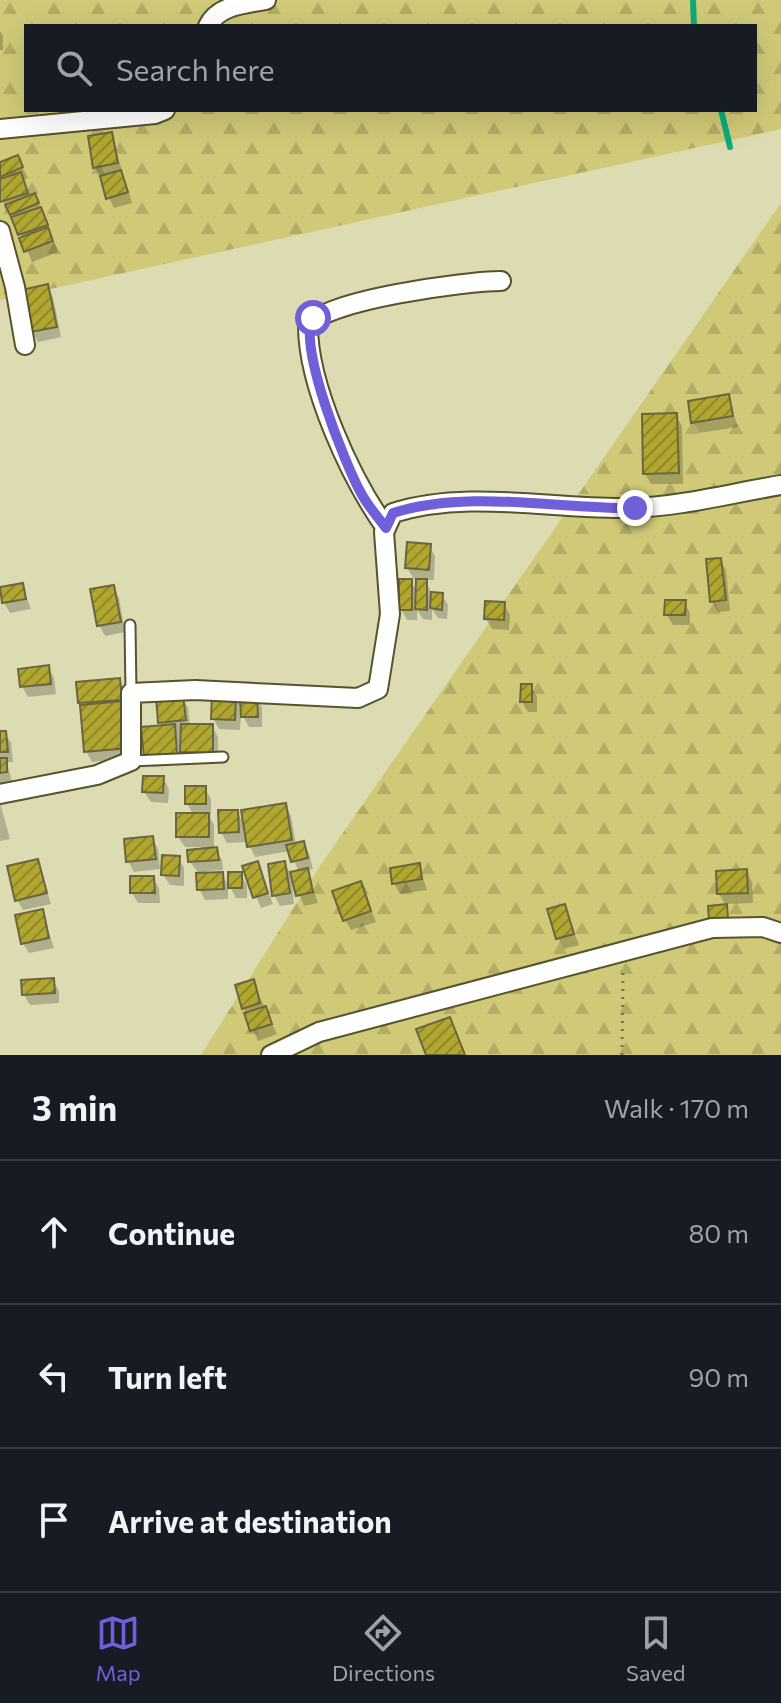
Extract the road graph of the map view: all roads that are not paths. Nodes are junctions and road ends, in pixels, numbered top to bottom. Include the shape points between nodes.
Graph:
1 (266, 0) edge
2 (209, 24) edge
3 (160, 112) edge
4 (0, 129) edge
5 (0, 231) edge
6 (501, 281) dead end
7 (25, 345) dead end
8 (781, 485) edge
9 (386, 528) junction
10 (130, 625) dead end
11 (131, 693) junction
12 (223, 757) dead end
13 (131, 761) junction
14 (0, 794) edge
15 (781, 933) edge
16 (271, 1055) edge

1 - 2 street via 231,6
3 - 4 street
5 - 7 street
6 - 9 street via 436,286 323,312 308,326 332,428 362,494
8 - 9 street via 635,508 491,502 414,506 393,513
9 - 11 street via 390,614 378,689 358,698 195,690
10 - 11 lane
11 - 13 street
12 - 13 lane
13 - 14 street via 97,775
15 - 16 street via 763,927 712,928 319,1032

